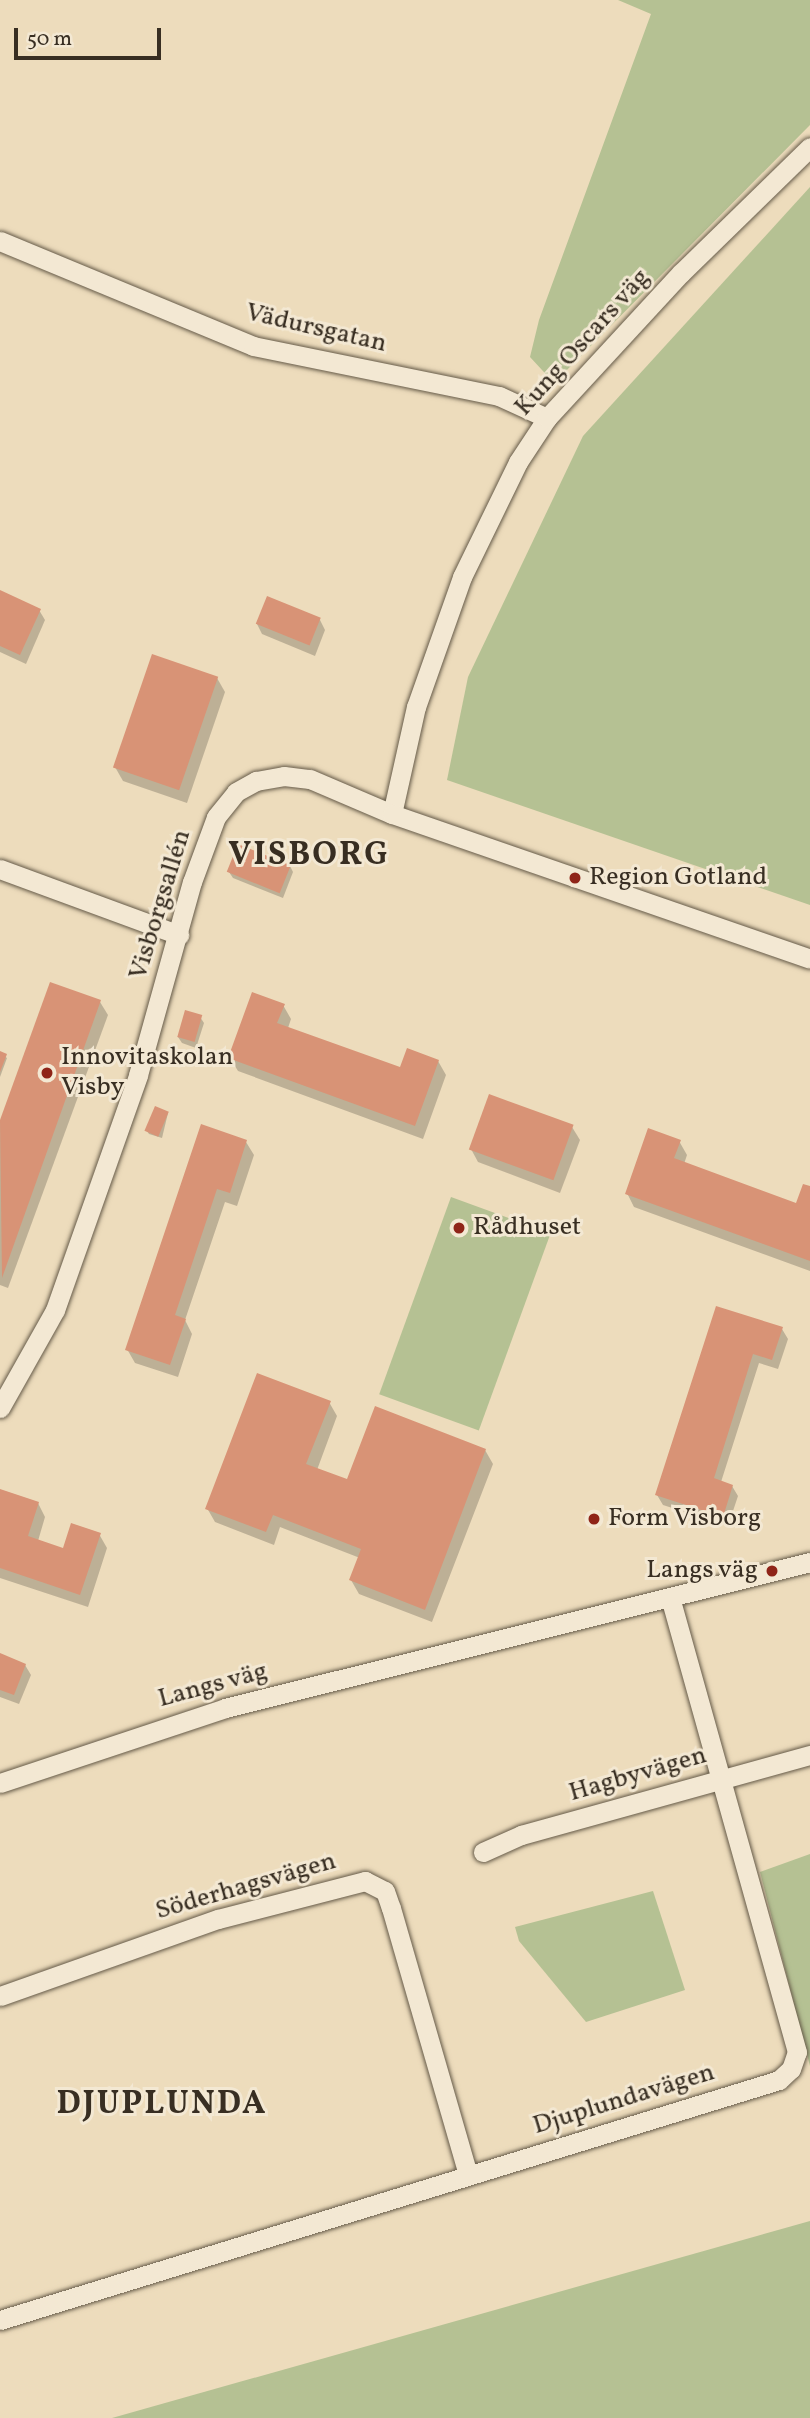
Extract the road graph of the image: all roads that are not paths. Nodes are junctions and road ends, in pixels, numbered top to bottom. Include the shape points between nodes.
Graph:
1 (810, 146) edge
2 (0, 241) edge
3 (547, 418) junction
4 (392, 814) junction
5 (0, 869) edge
6 (180, 936) junction
7 (810, 959) edge
8 (0, 1408) edge
9 (810, 1562) edge
10 (670, 1597) junction
11 (810, 1755) edge
12 (720, 1780) junction
13 (0, 1783) edge
14 (483, 1852) dead end
15 (0, 1996) edge
16 (468, 2175) junction
17 (0, 2320) edge

1 - 3 street, Kung Oscars väg via 681,273
2 - 3 street, Vädursgatan via 253,346 499,396
3 - 4 street, Kung Oscars väg via 518,462 462,577 416,707
4 - 6 street, Visborgsallén via 310,779 275,778 236,792 216,817 192,882
4 - 7 street, Visborgsallén
5 - 6 street
6 - 8 street, Visborgsallén via 138,1075 55,1310
9 - 10 street, Langs väg
10 - 12 street, Djuplundavägen
10 - 13 street, Langs väg via 226,1708
11 - 12 street, Hagbyvägen
12 - 14 street, Hagbyvägen via 521,1835
12 - 16 street, Djuplundavägen via 797,2052 791,2069 779,2080
15 - 16 street, Söderhagsvägen via 218,1919 365,1881 385,1891 391,1908
16 - 17 street, Djuplundavägen

